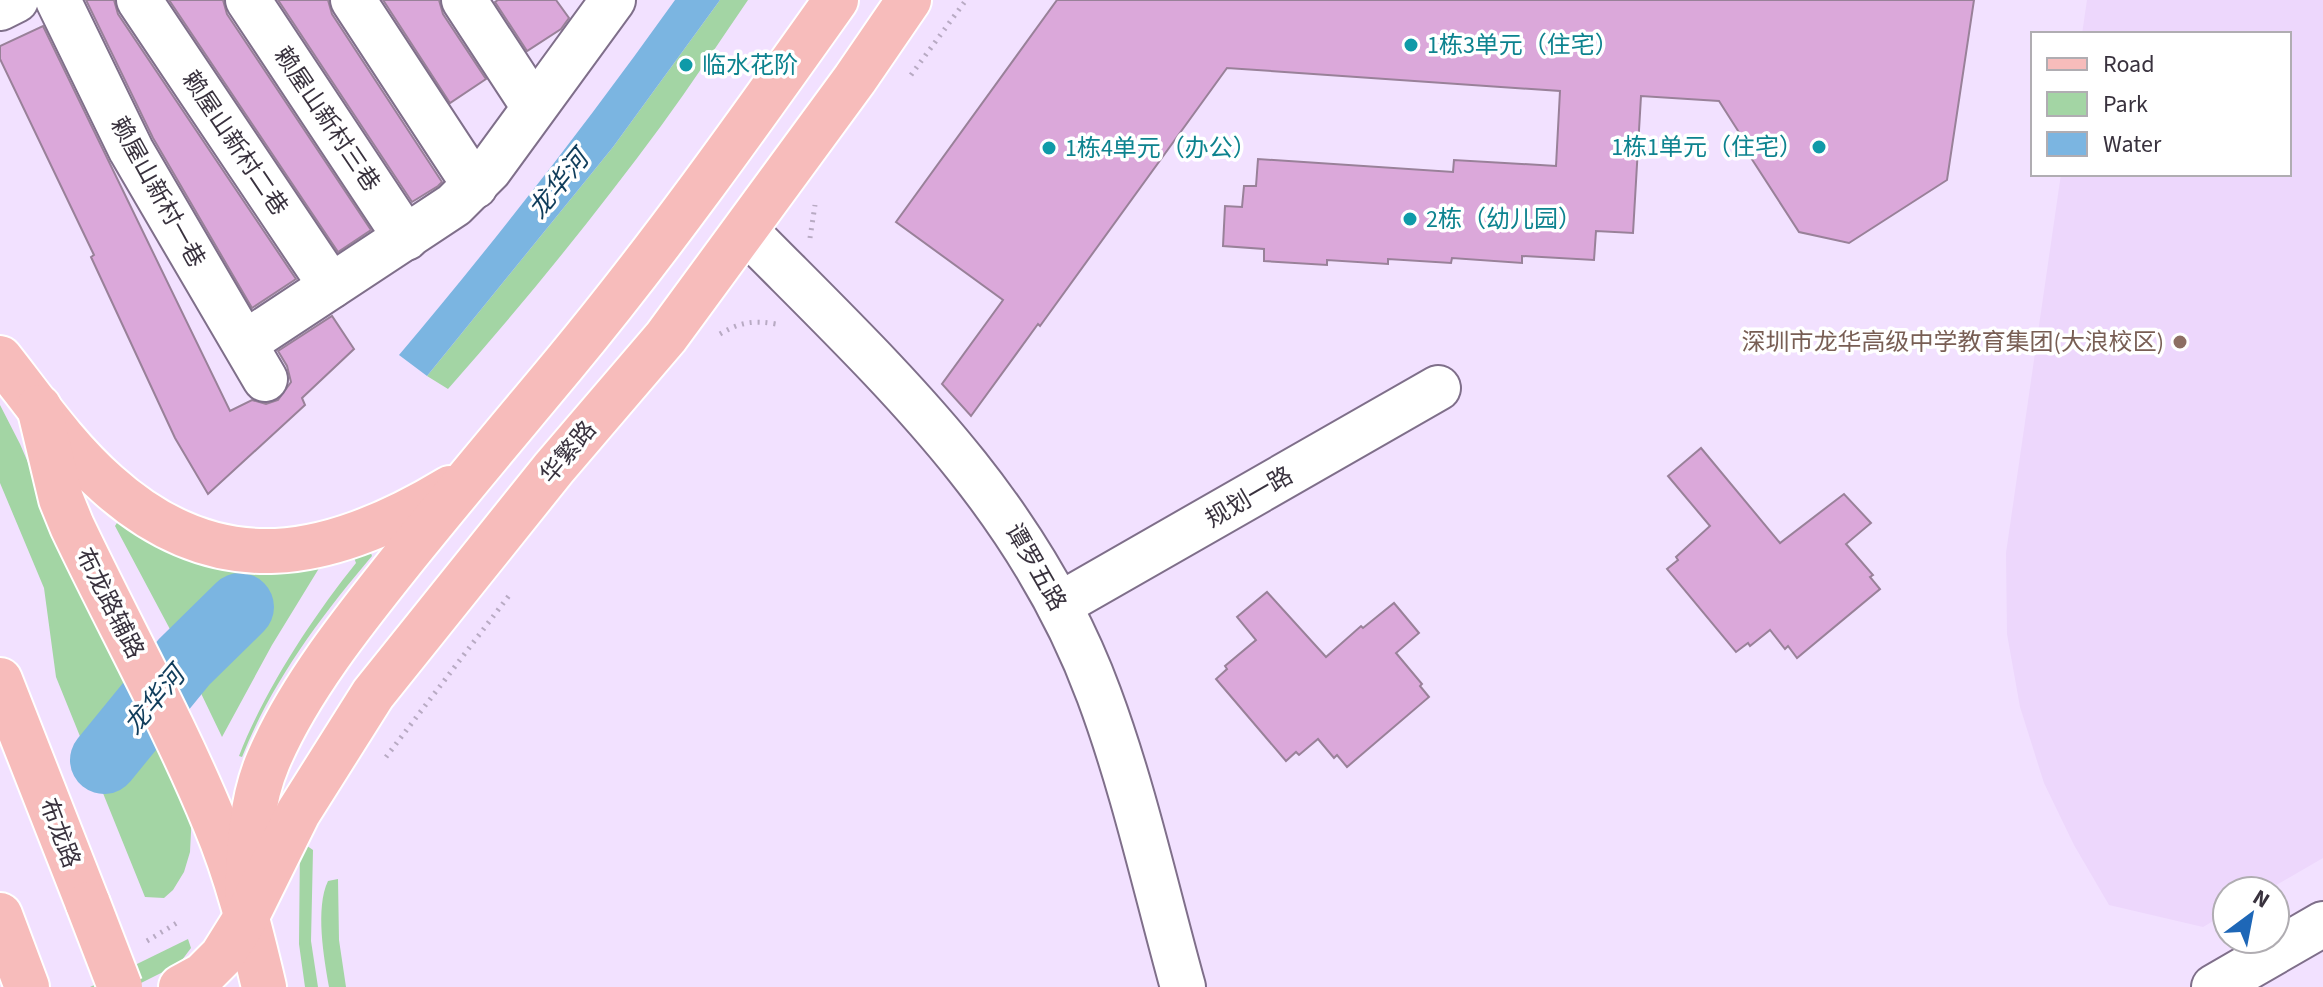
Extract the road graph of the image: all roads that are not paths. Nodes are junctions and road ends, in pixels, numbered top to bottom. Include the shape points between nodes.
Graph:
1 (16, 0) edge
2 (58, 0) edge
3 (139, 0) edge
4 (248, 0) edge
5 (353, 0) edge
6 (464, 0) edge
7 (836, 0) edge
8 (909, 0) edge
9 (0, 8) edge
10 (595, 8) edge
11 (534, 107) junction
12 (475, 186) junction
13 (745, 230) junction
14 (406, 238) junction
15 (331, 286) junction
16 (0, 358) edge
17 (1438, 388) dead end
18 (39, 407) junction
19 (469, 477) junction
20 (507, 525) junction
21 (1059, 605) junction
22 (0, 680) edge
23 (247, 916) junction
24 (2323, 924) edge
25 (6, 928) edge
26 (27, 987) edge
27 (120, 987) edge
28 (181, 987) edge
29 (264, 987) edge
30 (1183, 987) edge
31 (2214, 987) edge

1 - 9 street
2 - 15 street, 赖屋山新村一巷 via 131,150 255,361
3 - 15 street, 赖屋山新村二巷
4 - 14 street, 赖屋山新村三巷
5 - 12 street
6 - 11 street
7 - 19 main road, 华繁路 via 696,198
8 - 13 main road, 华繁路
10 - 11 street
11 - 12 street
12 - 14 street
13 - 20 main road, 华繁路 via 666,337
13 - 21 street, 谭罗五路 via 947,438 1012,524
14 - 15 street
16 - 18 main road, 布龙路辅路
17 - 21 street, 规划一路
18 - 19 main road via 87,465 138,509 190,538 232,550 296,549 351,537
18 - 23 main road, 布龙路辅路 via 72,526 173,726 217,826
19 - 20 main road
19 - 23 main road, 华繁路 via 329,656 268,761 253,816
20 - 23 main road, 华繁路 via 341,742 298,813
21 - 30 street, 谭罗五路 via 1116,744
22 - 27 main road, 布龙路, bridge
23 - 28 main road, 华繁路 via 222,956
23 - 29 main road, 布龙路辅路
24 - 31 street
25 - 26 main road

